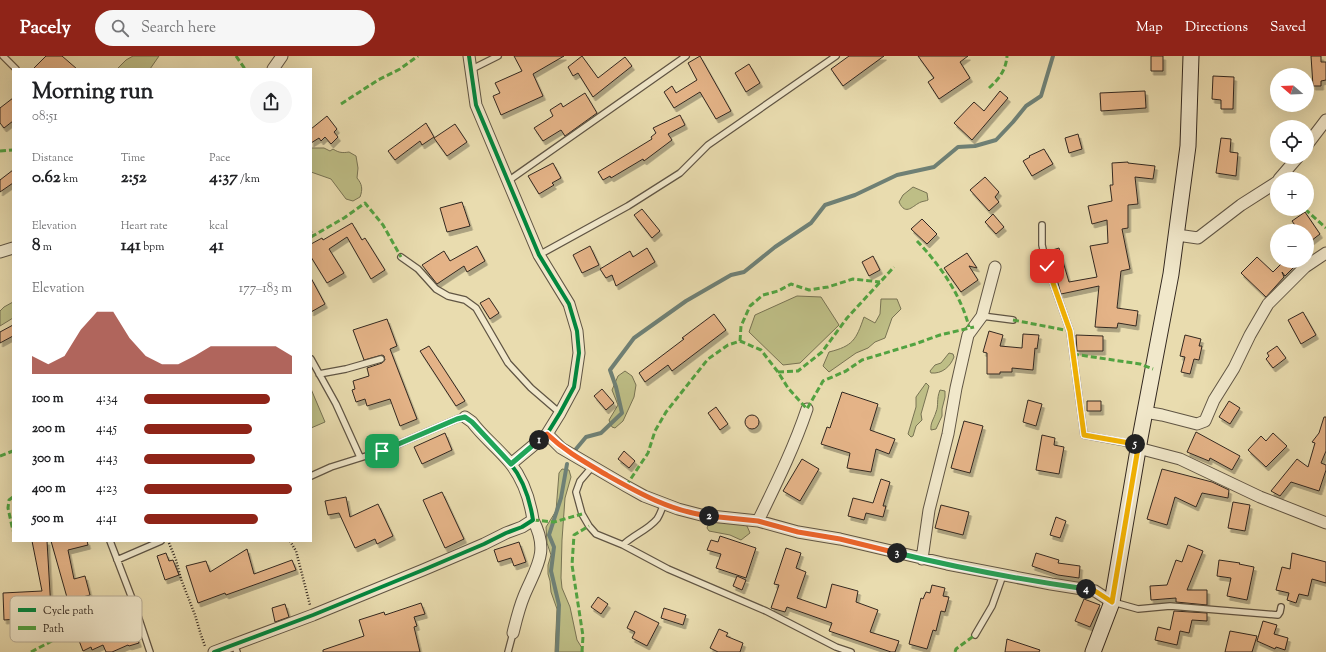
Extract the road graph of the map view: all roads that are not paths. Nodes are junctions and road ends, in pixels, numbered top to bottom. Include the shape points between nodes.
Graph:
1 (3, 56) edge
2 (282, 56) edge
3 (469, 56) edge
4 (498, 56) edge
5 (686, 56) edge
6 (836, 56) edge
7 (1191, 56) edge
8 (15, 68) edge
9 (274, 68) edge
10 (470, 70) junction
11 (1326, 120) edge
12 (1314, 136) edge
13 (1292, 164) edge
14 (1285, 172) edge
15 (508, 181) junction
16 (1270, 186) edge
17 (1042, 225) dead end
18 (1177, 234) junction
19 (12, 248) edge
20 (0, 252) edge
21 (1326, 253) edge
22 (539, 255) junction
23 (401, 257) dead end
24 (995, 267) dead end
25 (982, 316) junction
26 (1013, 320) dead end
27 (381, 359) dead end
28 (312, 361) edge
29 (319, 374) junction
30 (806, 409) dead end
31 (1145, 412) junction
32 (560, 414) junction
33 (465, 417) joint
34 (547, 434) junction
35 (1138, 446) junction
36 (360, 457) junction
37 (511, 464) junction
38 (592, 467) junction
39 (312, 476) edge
40 (664, 504) junction
41 (1324, 519) edge
42 (533, 520) junction
43 (758, 521) junction
44 (110, 542) edge
45 (159, 542) edge
46 (623, 545) junction
47 (922, 559) junction
48 (117, 560) junction
49 (1003, 575) junction
50 (130, 596) edge
51 (1112, 602) junction
52 (1281, 607) dead end
53 (142, 630) edge
54 (513, 633) joint
55 (975, 635) dead end
56 (236, 648) edge
57 (150, 652) edge
58 (214, 652) edge
59 (508, 652) edge
60 (851, 652) edge
61 (1093, 652) edge

1 - 8 lane
2 - 9 street
3 - 10 street
4 - 10 lane
5 - 15 lane
6 - 22 lane via 708,145 680,173 628,206
7 - 18 main road via 1188,146
10 - 15 street via 476,106
11 - 12 street
13 - 14 street
15 - 22 street
16 - 18 street via 1198,238
17 - 35 lane via 1042,245 1047,266 1070,331 1084,435
18 - 31 main road
19 - 20 street
21 - 31 street via 1305,267 1268,304 1214,400 1205,421 1197,424
22 - 32 street via 568,304 577,331 579,353 574,387
23 - 32 lane via 418,269 436,289 448,296 465,300 476,308 508,363
24 - 25 street
25 - 26 lane
25 - 47 street via 968,335 948,434 929,510
27 - 29 lane
28 - 29 lane
29 - 36 lane
30 - 43 street via 795,443
31 - 35 main road
32 - 34 street
33 - 36 lane via 382,451
33 - 37 street
34 - 37 street
34 - 38 street via 561,448
35 - 41 street via 1180,459 1260,497
35 - 51 main road
36 - 39 lane
37 - 42 street via 524,486
38 - 40 street via 644,496
38 - 46 lane via 580,481 576,492 582,514 596,534
40 - 43 street via 702,515
40 - 46 lane via 657,518
42 - 54 street via 540,532 540,558 523,598
42 - 56 street via 484,544
43 - 47 street
44 - 48 lane
45 - 48 lane
46 - 60 lane via 656,563 766,611 836,647
47 - 49 street
48 - 50 lane
49 - 51 street via 1095,591
49 - 55 lane via 992,606
51 - 52 lane via 1138,608 1170,606 1278,615
51 - 61 main road
53 - 57 lane
54 - 59 lane
56 - 58 street

